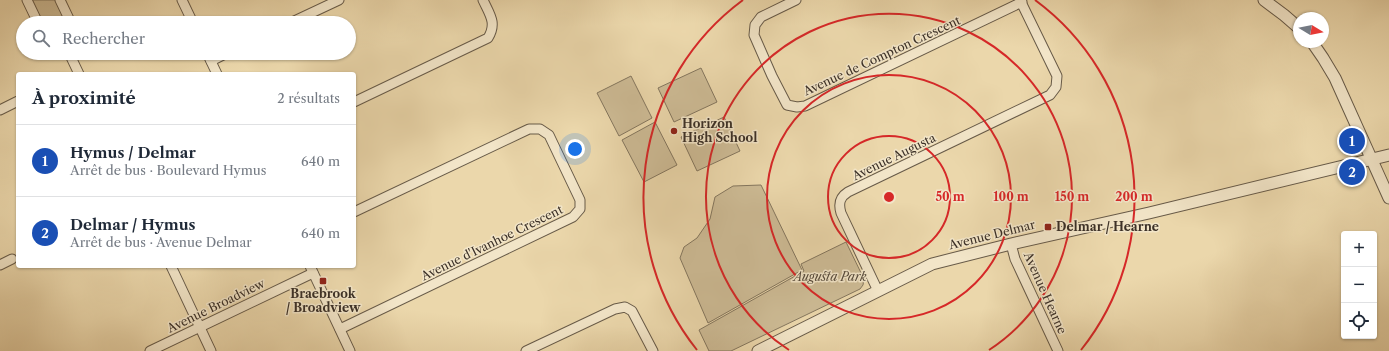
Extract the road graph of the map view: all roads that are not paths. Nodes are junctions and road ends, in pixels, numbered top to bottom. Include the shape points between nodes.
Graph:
1 (27, 0) edge
2 (60, 0) edge
3 (182, 0) edge
4 (339, 0) edge
5 (483, 0) edge
6 (796, 0) edge
7 (1264, 0) edge
8 (1021, 1) edge
9 (35, 16) edge
10 (68, 16) edge
11 (190, 16) edge
12 (305, 16) edge
13 (1293, 23) edge
14 (1317, 48) edge
15 (72, 60) edge
16 (210, 60) edge
17 (77, 72) edge
18 (216, 72) edge
19 (356, 101) edge
20 (16, 102) edge
21 (0, 110) edge
22 (1389, 155) edge
23 (1372, 159) junction
24 (1389, 198) edge
25 (356, 211) edge
26 (1011, 244) junction
27 (12, 259) dead end
28 (0, 265) edge
29 (172, 268) edge
30 (311, 270) edge
31 (878, 291) junction
32 (201, 327) junction
33 (340, 329) junction
34 (150, 351) edge
35 (211, 351) edge
36 (350, 351) edge
37 (526, 351) edge
38 (652, 351) edge
39 (758, 351) edge
40 (1058, 351) edge

1 - 9 street
2 - 10 street
3 - 11 street
4 - 12 street
5 - 19 street via 493,23 488,38
6 - 8 street, Avenue de Compton Crescent via 761,17 755,25 754,35 787,105 797,107 805,106
7 - 13 street
8 - 31 street, Avenue Augusta via 1056,76 1056,87 1050,95 843,195 840,213
14 - 23 street via 1333,74
15 - 17 street
16 - 18 street
20 - 21 street
22 - 23 street, Avenue Delmar
23 - 24 street
23 - 26 street, Avenue Delmar
25 - 33 street, Avenue d'Ivanhoe Crescent via 529,129 540,129 549,135 580,200 580,209 573,217
26 - 31 street, Avenue Delmar via 932,264
26 - 40 street, Avenue Hearne via 1015,259
27 - 28 street
29 - 32 street
30 - 32 street, Avenue Broadview
30 - 33 street
31 - 39 street, Avenue Delmar
32 - 34 street, Avenue Broadview
32 - 35 street
33 - 36 street
37 - 38 street via 625,307 632,311

